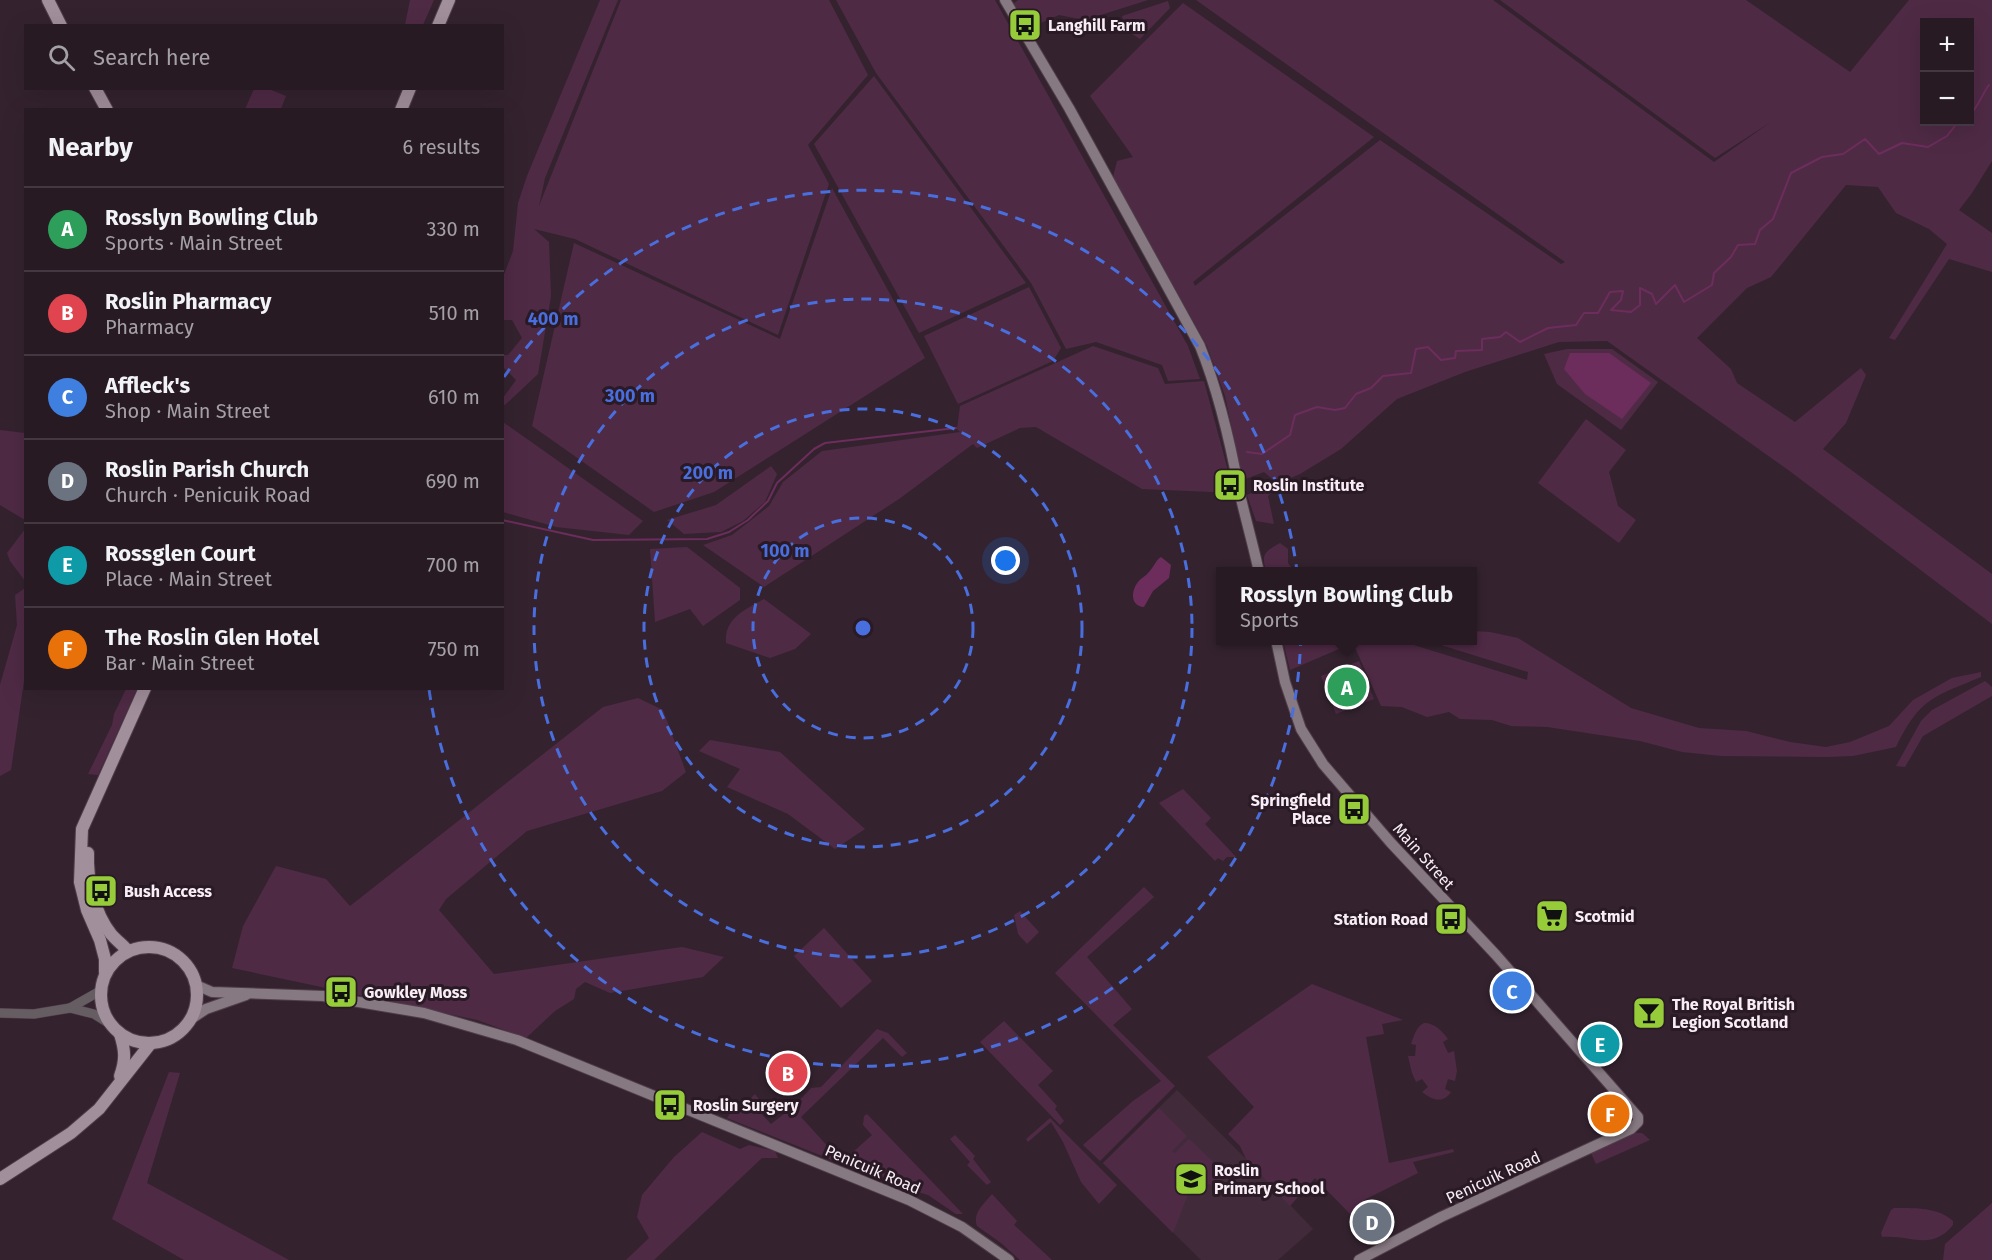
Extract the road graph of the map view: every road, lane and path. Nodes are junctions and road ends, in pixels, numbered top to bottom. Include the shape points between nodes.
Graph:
1 (48, 0) edge
2 (449, 0) edge
3 (1005, 0) edge
4 (60, 24) edge
5 (439, 24) edge
6 (96, 90) edge
7 (409, 90) edge
8 (105, 108) edge
9 (402, 108) edge
10 (1258, 567) edge
11 (1277, 645) edge
12 (144, 690) edge
13 (93, 805) junction
14 (128, 951) junction
15 (105, 973) junction
16 (196, 985) junction
17 (100, 992) junction
18 (252, 993) junction
19 (70, 1008) junction
20 (0, 1013) edge
21 (191, 1019) junction
22 (110, 1024) junction
23 (120, 1034) junction
24 (151, 1043) junction
25 (114, 1091) junction
26 (1638, 1122) joint
27 (0, 1179) edge
28 (1010, 1260) edge
29 (1359, 1260) edge

1 - 4 main road
2 - 5 main road
3 - 10 main road via 1200,346 1235,461
6 - 8 main road
7 - 9 main road
11 - 26 main road, Main Street via 1285,682 1310,747 1391,843 1636,1113
12 - 13 main road
13 - 14 main road via 87,866 93,897 110,933
13 - 15 main road via 82,829 80,882 105,958
14 - 15 main road via 117,957
14 - 16 main road via 154,946 170,951 190,970
15 - 17 main road
16 - 18 main road, Penicuik Road via 212,992
16 - 21 main road
17 - 19 street
17 - 22 main road via 102,1010
18 - 21 main road via 206,1009
18 - 28 main road, Penicuik Road via 323,996 424,1013 517,1040 929,1209
19 - 20 street via 34,1014
19 - 22 street via 94,1014
21 - 24 main road via 177,1035
22 - 23 main road
23 - 24 main road
23 - 25 main road via 126,1052
24 - 25 main road
25 - 27 main road via 71,1133
26 - 29 main road, Penicuik Road via 1631,1129

